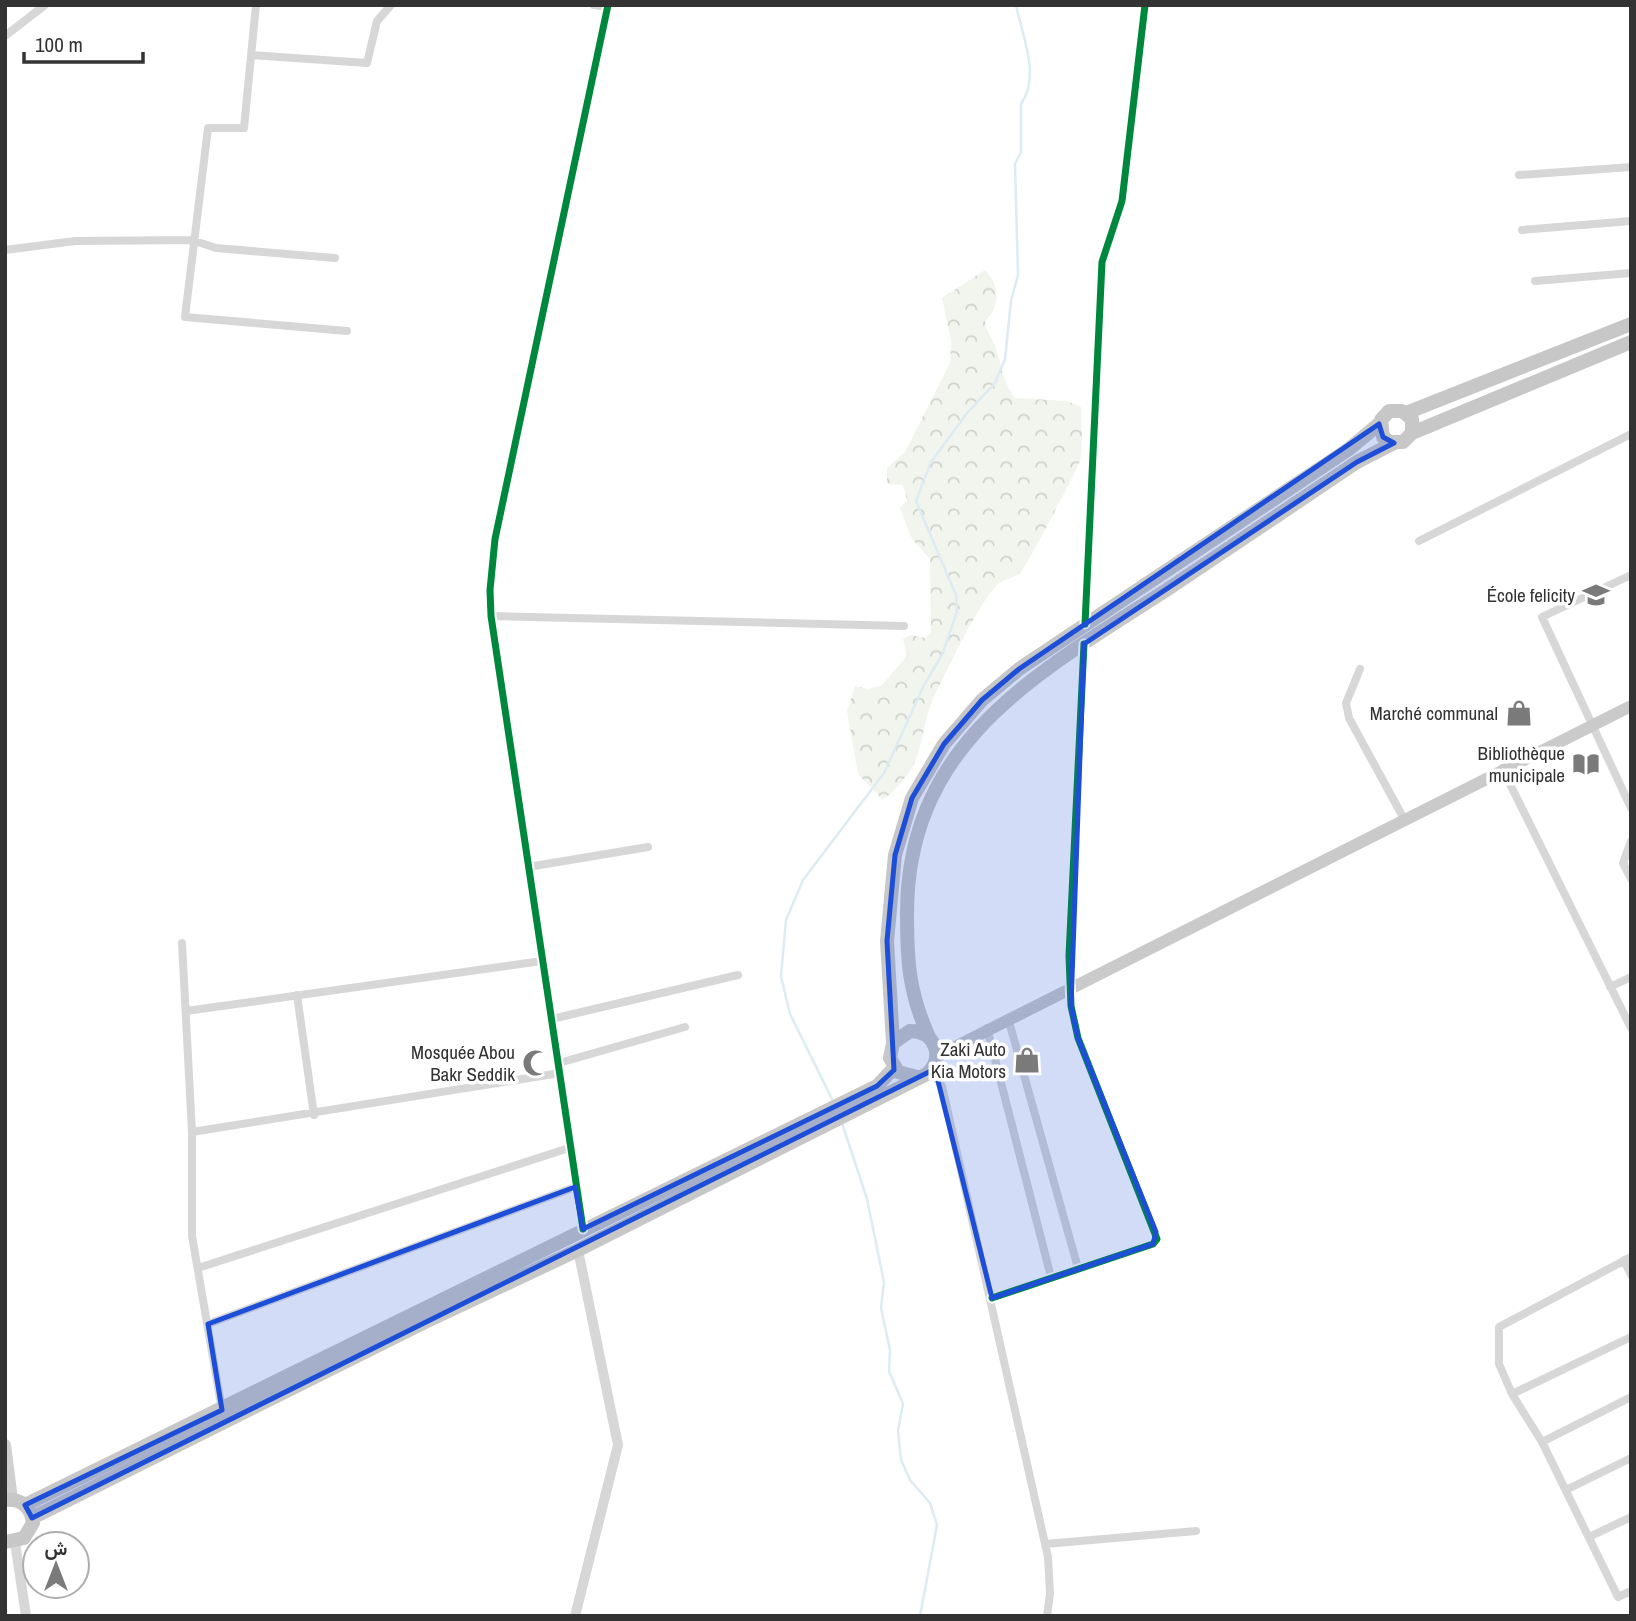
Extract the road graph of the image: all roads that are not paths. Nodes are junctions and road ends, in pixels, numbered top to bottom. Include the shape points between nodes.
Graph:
1 (45, 5) edge
2 (256, 5) edge
3 (391, 5) edge
4 (594, 5) edge
5 (1145, 5) edge
6 (608, 6) edge
7 (5, 36) edge
8 (251, 55) junction
9 (1631, 167) edge
10 (1519, 175) dead end
11 (1631, 221) edge
12 (1522, 230) dead end
13 (192, 240) junction
14 (5, 250) edge
15 (335, 257) dead end
16 (1631, 273) edge
17 (1535, 281) dead end
18 (1631, 324) edge
19 (347, 331) dead end
20 (1631, 342) edge
21 (1406, 412) junction
22 (1380, 424) junction
23 (1412, 433) junction
24 (1631, 434) edge
25 (1394, 443) junction
26 (1419, 541) dead end
27 (1631, 575) edge
28 (491, 616) junction
29 (1085, 624) junction
30 (904, 626) dead end
31 (1084, 644) junction
32 (1360, 669) dead end
33 (1631, 706) edge
34 (1590, 726) junction
35 (1502, 768) junction
36 (1631, 808) edge
37 (1404, 819) junction
38 (1631, 841) edge
39 (648, 847) dead end
40 (528, 867) junction
41 (1631, 879) edge
42 (182, 943) dead end
43 (542, 961) junction
44 (738, 975) dead end
45 (1631, 977) edge
46 (1610, 987) junction
47 (1069, 989) junction
48 (297, 996) junction
49 (186, 1011) junction
50 (1008, 1018) junction
51 (552, 1019) junction
52 (685, 1027) dead end
53 (987, 1028) junction
54 (1631, 1028) edge
55 (929, 1037) junction
56 (893, 1043) junction
57 (937, 1056) junction
58 (559, 1068) junction
59 (894, 1068) junction
60 (931, 1070) junction
61 (917, 1077) junction
62 (847, 1107) junction
63 (314, 1115) junction
64 (825, 1118) junction
65 (192, 1132) junction
66 (569, 1148) junction
67 (575, 1187) junction
68 (583, 1229) junction
69 (578, 1250) junction
70 (1627, 1259) edge
71 (198, 1268) junction
72 (1078, 1268) junction
73 (1631, 1275) edge
74 (1051, 1278) junction
75 (992, 1298) junction
76 (208, 1324) junction
77 (1631, 1337) edge
78 (1512, 1394) junction
79 (1631, 1397) edge
80 (222, 1410) junction
81 (1542, 1442) junction
82 (5, 1446) edge
83 (1631, 1458) edge
84 (1566, 1490) junction
85 (19, 1505) edge
86 (1631, 1517) edge
87 (1196, 1531) dead end
88 (1589, 1537) junction
89 (10, 1542) edge
90 (1045, 1544) junction
91 (1631, 1591) edge
92 (26, 1616) edge
93 (575, 1616) edge
94 (1047, 1616) edge

1 - 7 street
2 - 8 street
3 - 8 street via 377,21 367,63
4 - 6 street
5 - 29 street via 1122,201 1101,262
6 - 28 street via 495,538
8 - 13 street via 244,128 208,128
9 - 10 street
11 - 12 street
13 - 14 street via 75,241
13 - 15 street via 216,248
13 - 19 street via 185,317
16 - 17 street
18 - 21 highway
20 - 23 highway
21 - 22 highway via 1390,411
21 - 23 highway
22 - 25 highway via 1383,437
22 - 29 highway
23 - 25 highway via 1407,440
24 - 26 street
25 - 31 highway via 1357,462
27 - 34 street via 1542,617
28 - 30 street
28 - 40 street
29 - 56 highway via 982,700 944,744 912,798 895,855 889,898
31 - 47 street
31 - 55 highway via 1017,690 979,726 955,757 927,809 910,861 907,938 912,993
32 - 37 street via 1346,703 1349,718
33 - 34 main road
34 - 35 main road
34 - 36 street
35 - 37 main road
35 - 46 street
37 - 47 main road
38 - 41 street via 1623,863
39 - 40 street
40 - 43 street
42 - 49 street
43 - 48 street
43 - 51 street
44 - 51 street
45 - 46 street
46 - 54 street
47 - 50 main road
47 - 72 street via 1078,1038 1157,1236 1153,1244
48 - 49 street
48 - 63 street
49 - 65 street
50 - 53 main road
50 - 72 street
51 - 58 street
52 - 58 street
53 - 57 main road
53 - 74 street
55 - 56 highway via 910,1031
55 - 57 highway
56 - 59 highway via 890,1058
57 - 60 highway
58 - 63 street
58 - 66 street
59 - 61 highway via 907,1077
59 - 62 highway via 883,1082
60 - 61 highway
60 - 75 street via 942,1086
61 - 62 highway
62 - 64 highway
63 - 65 street
64 - 68 highway
64 - 69 highway
65 - 71 street via 192,1236
66 - 67 street
66 - 71 street
67 - 68 street
67 - 76 street
68 - 80 highway
69 - 85 highway
69 - 93 street via 618,1445
70 - 73 street
70 - 78 street via 1499,1327 1499,1364
71 - 76 street
72 - 74 street
74 - 75 street
75 - 90 street
76 - 80 street
77 - 78 street
78 - 81 street
79 - 81 street
80 - 85 highway
81 - 84 street
82 - 85 main road
83 - 84 street
84 - 88 street
85 - 89 highway via 30,1532
86 - 88 street
87 - 90 street
88 - 91 street via 1618,1597
89 - 92 street
90 - 94 street via 1050,1594

